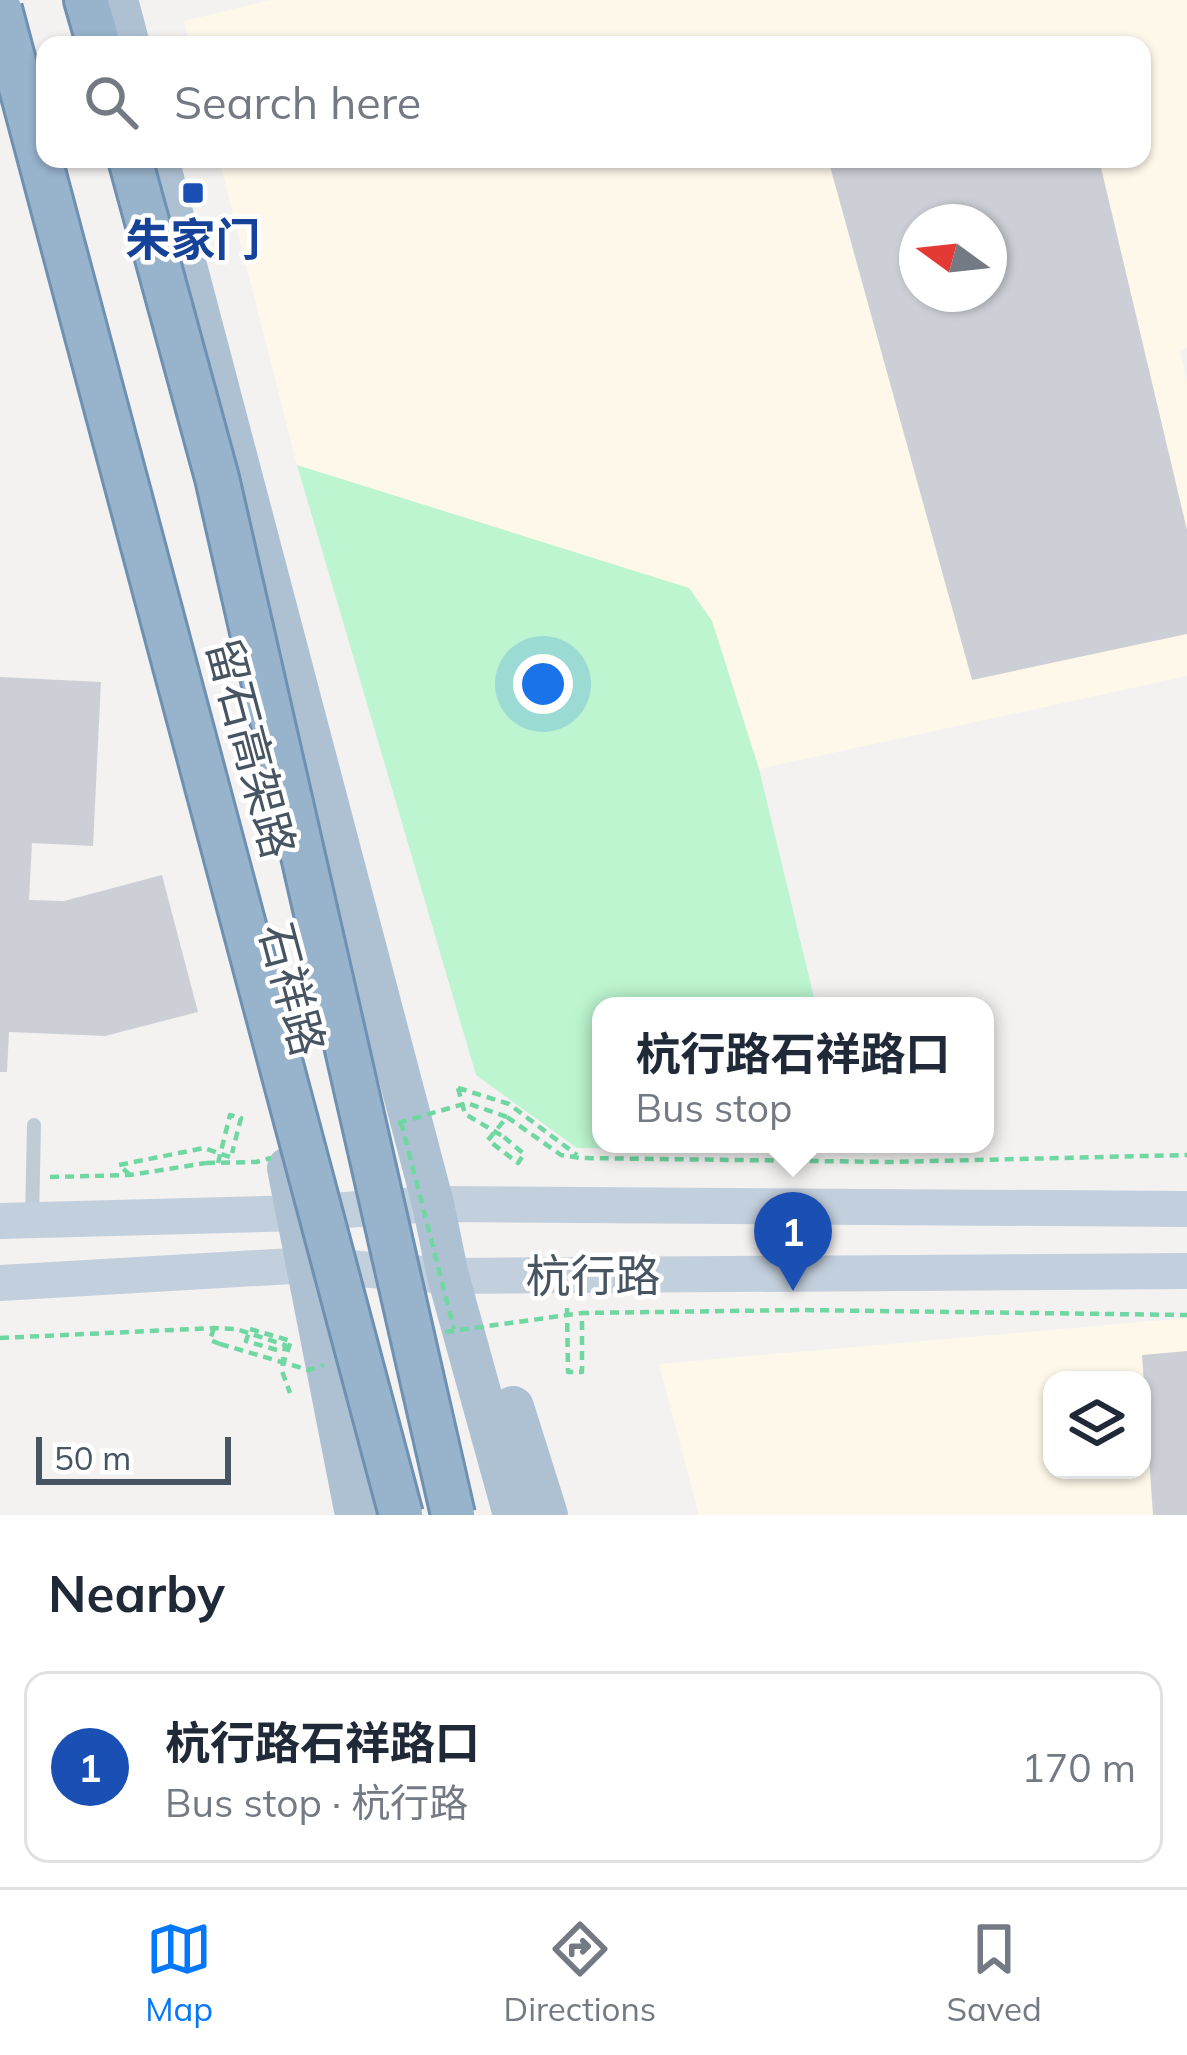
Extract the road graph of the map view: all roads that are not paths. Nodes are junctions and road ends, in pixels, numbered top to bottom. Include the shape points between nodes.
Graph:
1 (86, 0) edge
2 (117, 0) edge
3 (0, 9) edge
4 (96, 36) edge
5 (127, 36) edge
6 (0, 76) edge
7 (36, 144) edge
8 (42, 168) edge
9 (132, 168) edge
10 (160, 168) edge
11 (34, 1125) dead end
12 (433, 1204) junction
13 (1187, 1209) edge
14 (300, 1213) junction
15 (16, 1221) edge
16 (309, 1265) junction
17 (1187, 1271) edge
18 (448, 1276) junction
19 (0, 1282) edge
20 (358, 1506) edge
21 (401, 1515) edge
22 (453, 1515) edge
23 (514, 1515) edge
24 (547, 1515) edge

1 - 4 highway
2 - 5 main road
3 - 7 highway, 留石高架路, bridge
6 - 14 main road, 石祥路
8 - 21 highway, 留石高架路, bridge
9 - 22 highway, 留石高架路, bridge via 217,478
10 - 12 main road, 石祥路
11 - 15 lane via 33,1175
12 - 13 main road, 杭行路
12 - 14 main road, 杭行路
12 - 18 main road, 石祥路
14 - 15 main road, 杭行路
14 - 16 main road, 石祥路
16 - 18 main road, 杭行路
16 - 19 main road, 杭行路
16 - 20 main road, 石祥路
17 - 18 main road, 杭行路
18 - 23 main road, 石祥路
18 - 24 main road via 500,1367

